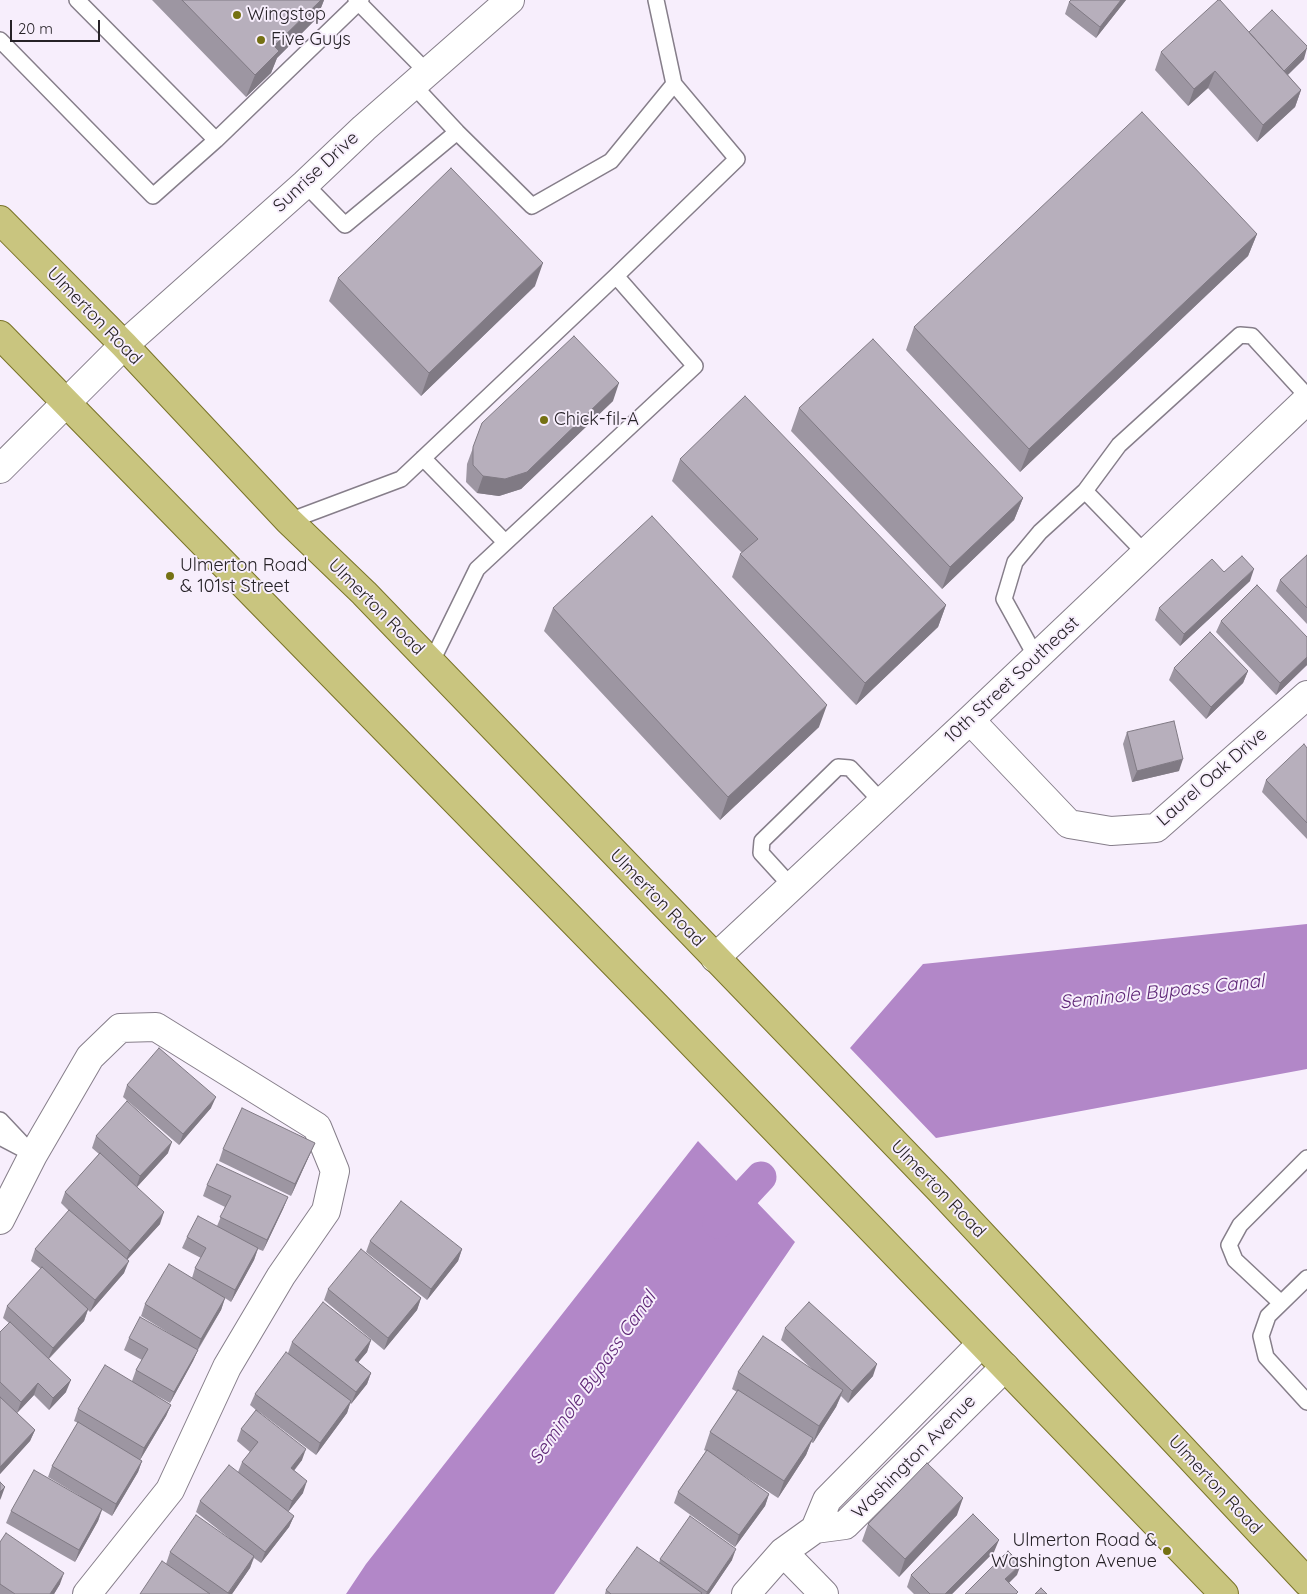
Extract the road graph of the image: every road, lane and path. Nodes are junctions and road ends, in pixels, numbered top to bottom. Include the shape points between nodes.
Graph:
1 (78, 0) edge
2 (510, 0) edge
3 (656, 0) edge
4 (359, 1) edge
5 (0, 40) edge
6 (420, 79) junction
7 (674, 84) junction
8 (457, 132) junction
9 (216, 140) junction
10 (306, 184) junction
11 (0, 220) edge
12 (616, 276) junction
13 (0, 335) edge
14 (124, 346) junction
15 (1307, 396) edge
16 (1307, 400) edge
17 (66, 402) junction
18 (423, 458) junction
19 (0, 470) edge
20 (1085, 492) junction
21 (289, 521) junction
22 (505, 542) junction
23 (1145, 554) junction
24 (1036, 657) junction
25 (431, 663) junction
26 (1307, 695) edge
27 (970, 720) junction
28 (882, 802) junction
29 (792, 887) junction
30 (715, 958) junction
31 (0, 1120) edge
32 (0, 1137) edge
33 (34, 1155) junction
34 (1307, 1158) edge
35 (0, 1220) edge
36 (1307, 1278) edge
37 (1281, 1303) junction
38 (981, 1344) junction
39 (1005, 1367) junction
40 (1307, 1402) edge
41 (815, 1529) junction
42 (782, 1552) junction
43 (1307, 1582) edge
44 (88, 1594) edge
45 (746, 1594) edge
46 (824, 1594) edge
47 (1224, 1594) edge

1 - 9 lane
2 - 6 street, Sunrise Drive
3 - 7 lane
4 - 6 lane
4 - 9 lane
5 - 9 lane via 153,196
6 - 8 lane
6 - 10 street, Sunrise Drive
7 - 8 lane via 611,162 532,206
7 - 12 lane via 737,159
8 - 10 lane via 345,225
10 - 14 street, Sunrise Drive
11 - 14 main road, Ulmerton Road
12 - 18 lane
12 - 22 lane via 695,366
13 - 17 main road
14 - 17 street, Sunrise Drive
14 - 21 main road, Ulmerton Road
15 - 20 lane via 1252,336 1240,335 1119,445
16 - 23 street, 10th Street Southeast
17 - 19 street, Sunrise Drive
17 - 38 main road
18 - 21 lane via 401,479
18 - 22 lane
20 - 23 lane
20 - 24 lane via 1040,532 1015,562 1004,599
21 - 25 main road, Ulmerton Road
22 - 25 lane via 477,569
23 - 24 street, 10th Street Southeast
24 - 27 street, 10th Street Southeast
25 - 30 main road, Ulmerton Road
26 - 27 street, Laurel Oak Drive via 1156,828 1111,831 1069,824
27 - 28 street, 10th Street Southeast
28 - 29 street, 10th Street Southeast
28 - 29 lane via 850,768 838,768 762,841 760,853
29 - 30 street, 10th Street Southeast
30 - 43 main road, Ulmerton Road via 940,1190
31 - 33 lane
32 - 33 lane
33 - 35 street
33 - 44 street via 90,1057 120,1028 156,1027 317,1127 335,1170 326,1211 281,1276 227,1367 170,1490
34 - 37 lane via 1240,1225 1229,1245 1235,1260
36 - 37 lane
37 - 40 lane via 1268,1316 1261,1336 1266,1357
38 - 39 main road
38 - 41 street, Washington Avenue via 827,1500
39 - 41 street, Washington Avenue via 845,1525
39 - 47 main road
41 - 42 street, Washington Avenue
42 - 45 street, Washington Avenue
42 - 46 street

